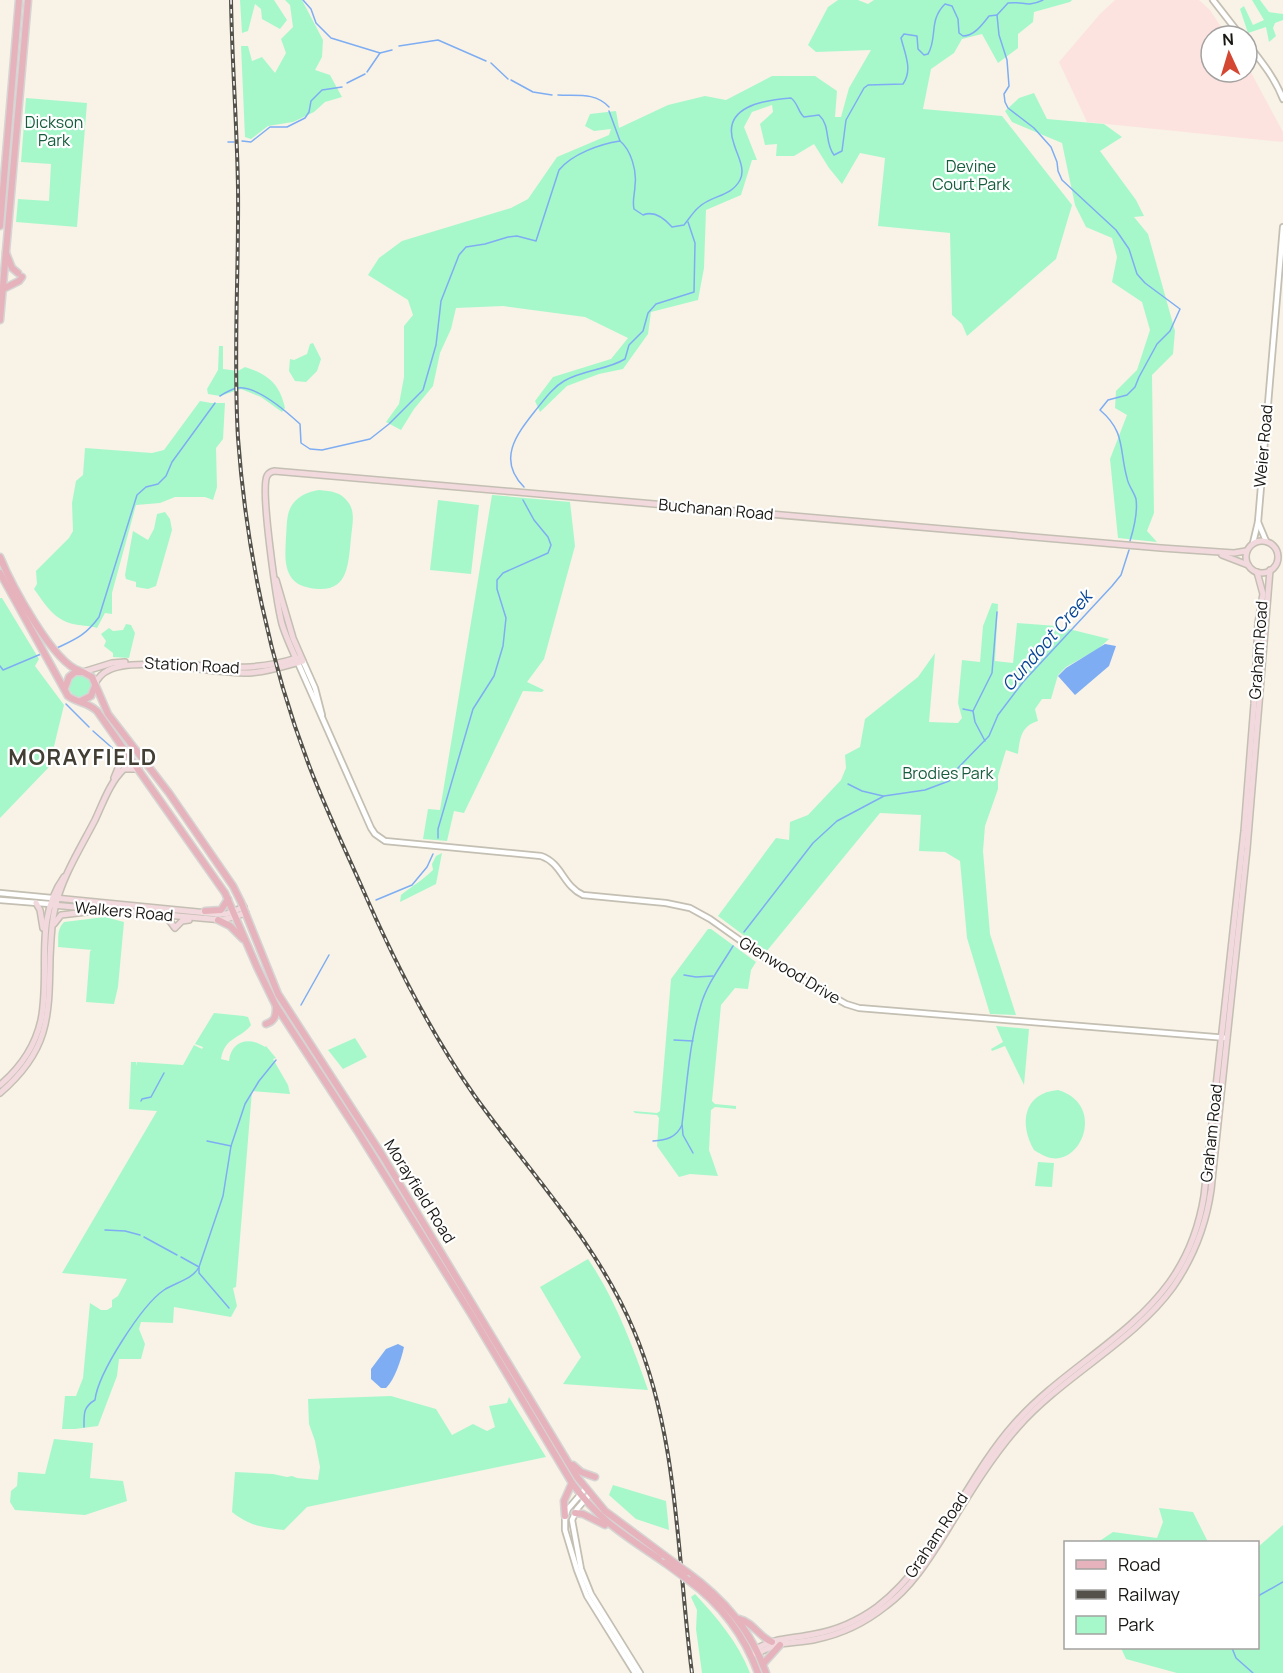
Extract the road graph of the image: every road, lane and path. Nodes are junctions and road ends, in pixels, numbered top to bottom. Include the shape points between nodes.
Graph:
1 (19, 0) edge
2 (28, 0) edge
3 (1213, 0) edge
4 (1232, 24) edge
5 (1259, 58) edge
6 (1283, 99) edge
7 (0, 226) edge
8 (1283, 226) edge
9 (6, 253) junction
10 (3, 289) junction
11 (0, 320) edge
12 (1258, 522) junction
13 (1266, 541) junction
14 (1253, 543) junction
15 (1161, 548) junction
16 (1246, 551) junction
17 (1280, 552) edge
18 (0, 557) edge
19 (1280, 562) edge
20 (1248, 565) junction
21 (1270, 570) junction
22 (1257, 572) junction
23 (0, 573) edge
24 (299, 660) junction
25 (82, 672) junction
26 (95, 685) junction
27 (65, 688) junction
28 (81, 701) junction
29 (125, 751) junction
30 (139, 769) junction
31 (113, 783) junction
32 (0, 893) edge
33 (228, 899) junction
34 (0, 900) edge
35 (54, 901) junction
36 (36, 903) junction
37 (104, 909) junction
38 (245, 910) junction
39 (160, 914) junction
40 (235, 914) junction
41 (204, 915) junction
42 (218, 920) junction
43 (52, 926) junction
44 (44, 930) junction
45 (247, 941) junction
46 (276, 1006) junction
47 (266, 1024) dead end
48 (1224, 1038) junction
49 (0, 1085) edge
50 (0, 1093) edge
51 (568, 1461) junction
52 (595, 1478) dead end
53 (572, 1483) junction
54 (588, 1491) junction
55 (582, 1497) junction
56 (574, 1513) junction
57 (565, 1516) junction
58 (614, 1529) junction
59 (738, 1619) junction
60 (772, 1642) junction
61 (780, 1644) junction
62 (757, 1651) junction
63 (751, 1654) junction
64 (763, 1664) junction
65 (638, 1673) edge
66 (758, 1673) edge
67 (766, 1673) edge

1 - 7 main road
2 - 9 main road
3 - 4 street
5 - 6 street
8 - 12 street, Weier Road
9 - 10 main road
9 - 10 main road via 20,275
10 - 11 main road
12 - 13 street, Weier Road
12 - 14 street, Weier Road
13 - 14 main road
13 - 17 main road
14 - 16 main road
15 - 16 main road, Buchanan Road
15 - 20 main road, Buchanan Road via 1223,555
15 - 24 main road, Buchanan Road via 274,471 266,480 276,593 283,626
16 - 20 main road
17 - 19 main road
18 - 25 main road via 59,657
19 - 21 main road
20 - 22 main road
21 - 22 main road
21 - 48 main road, Graham Road via 1247,849
22 - 48 main road, Graham Road via 1263,591
23 - 27 main road
24 - 25 main road, Station Road via 249,668 118,662
24 - 26 main road, Station Road via 249,673 130,664 107,670
24 - 48 street, Glenwood Drive via 315,688 371,828 379,838 391,843 541,856 554,863 570,887 583,895 685,906 711,919 771,962 859,1008
25 - 26 main road via 92,677
25 - 27 main road via 69,676
26 - 28 main road via 91,696
26 - 38 main road, Morayfield Road via 108,714 176,804
27 - 28 main road via 71,698
28 - 29 main road, Morayfield Road via 97,711
29 - 30 main road, Morayfield Road
29 - 31 main road
30 - 31 main road via 124,769
30 - 33 main road, Morayfield Road
31 - 35 main road via 62,878
32 - 35 street, Walkers Road
33 - 40 main road, Morayfield Road
33 - 41 main road via 221,910
34 - 36 street, Walkers Road
35 - 36 street, Walkers Road
35 - 37 main road, Walkers Road
35 - 41 main road, Walkers Road
35 - 43 main road
35 - 44 main road
36 - 44 main road
37 - 39 main road, Walkers Road
37 - 43 main road via 61,915
38 - 40 main road, Walkers Road
38 - 51 main road, Morayfield Road via 282,1000 382,1155
39 - 41 main road, Walkers Road
39 - 41 main road via 175,928 182,921
40 - 41 main road, Walkers Road
40 - 42 main road, Walkers Road via 229,920
40 - 45 main road, Morayfield Road
41 - 42 main road, Walkers Road
42 - 45 main road
43 - 50 main road via 45,1028 27,1065
44 - 49 main road via 43,1001 37,1033 22,1062
45 - 46 main road, Morayfield Road
46 - 47 main road via 276,1017
46 - 53 main road, Morayfield Road via 345,1110
48 - 60 main road, Graham Road via 1202,1207 1191,1245 1167,1285 1139,1316 1050,1388 1011,1427 916,1569 895,1592 867,1614 837,1628
48 - 61 main road, Graham Road via 1208,1208 1196,1246 1172,1288 1147,1316 1017,1428 986,1468 926,1564 897,1597 868,1619 837,1633
51 - 52 main road
51 - 54 main road, Morayfield Road
53 - 55 main road, Morayfield Road
53 - 57 main road via 564,1501
54 - 55 street
54 - 59 main road, Morayfield Road, bridge via 616,1520 718,1597
55 - 56 street
55 - 57 street via 571,1504
55 - 58 main road, Morayfield Road
56 - 58 main road
56 - 65 street via 572,1525 586,1583
57 - 65 street via 565,1530 582,1584
58 - 63 main road, Morayfield Road, bridge via 714,1602
59 - 60 main road via 745,1620
59 - 62 main road, Morayfield Road
60 - 62 main road, Graham Road
61 - 62 main road, Graham Road
61 - 64 main road
62 - 63 main road, Graham Road
62 - 64 main road, Morayfield Road
63 - 66 main road, Morayfield Road
64 - 67 main road, Morayfield Road

